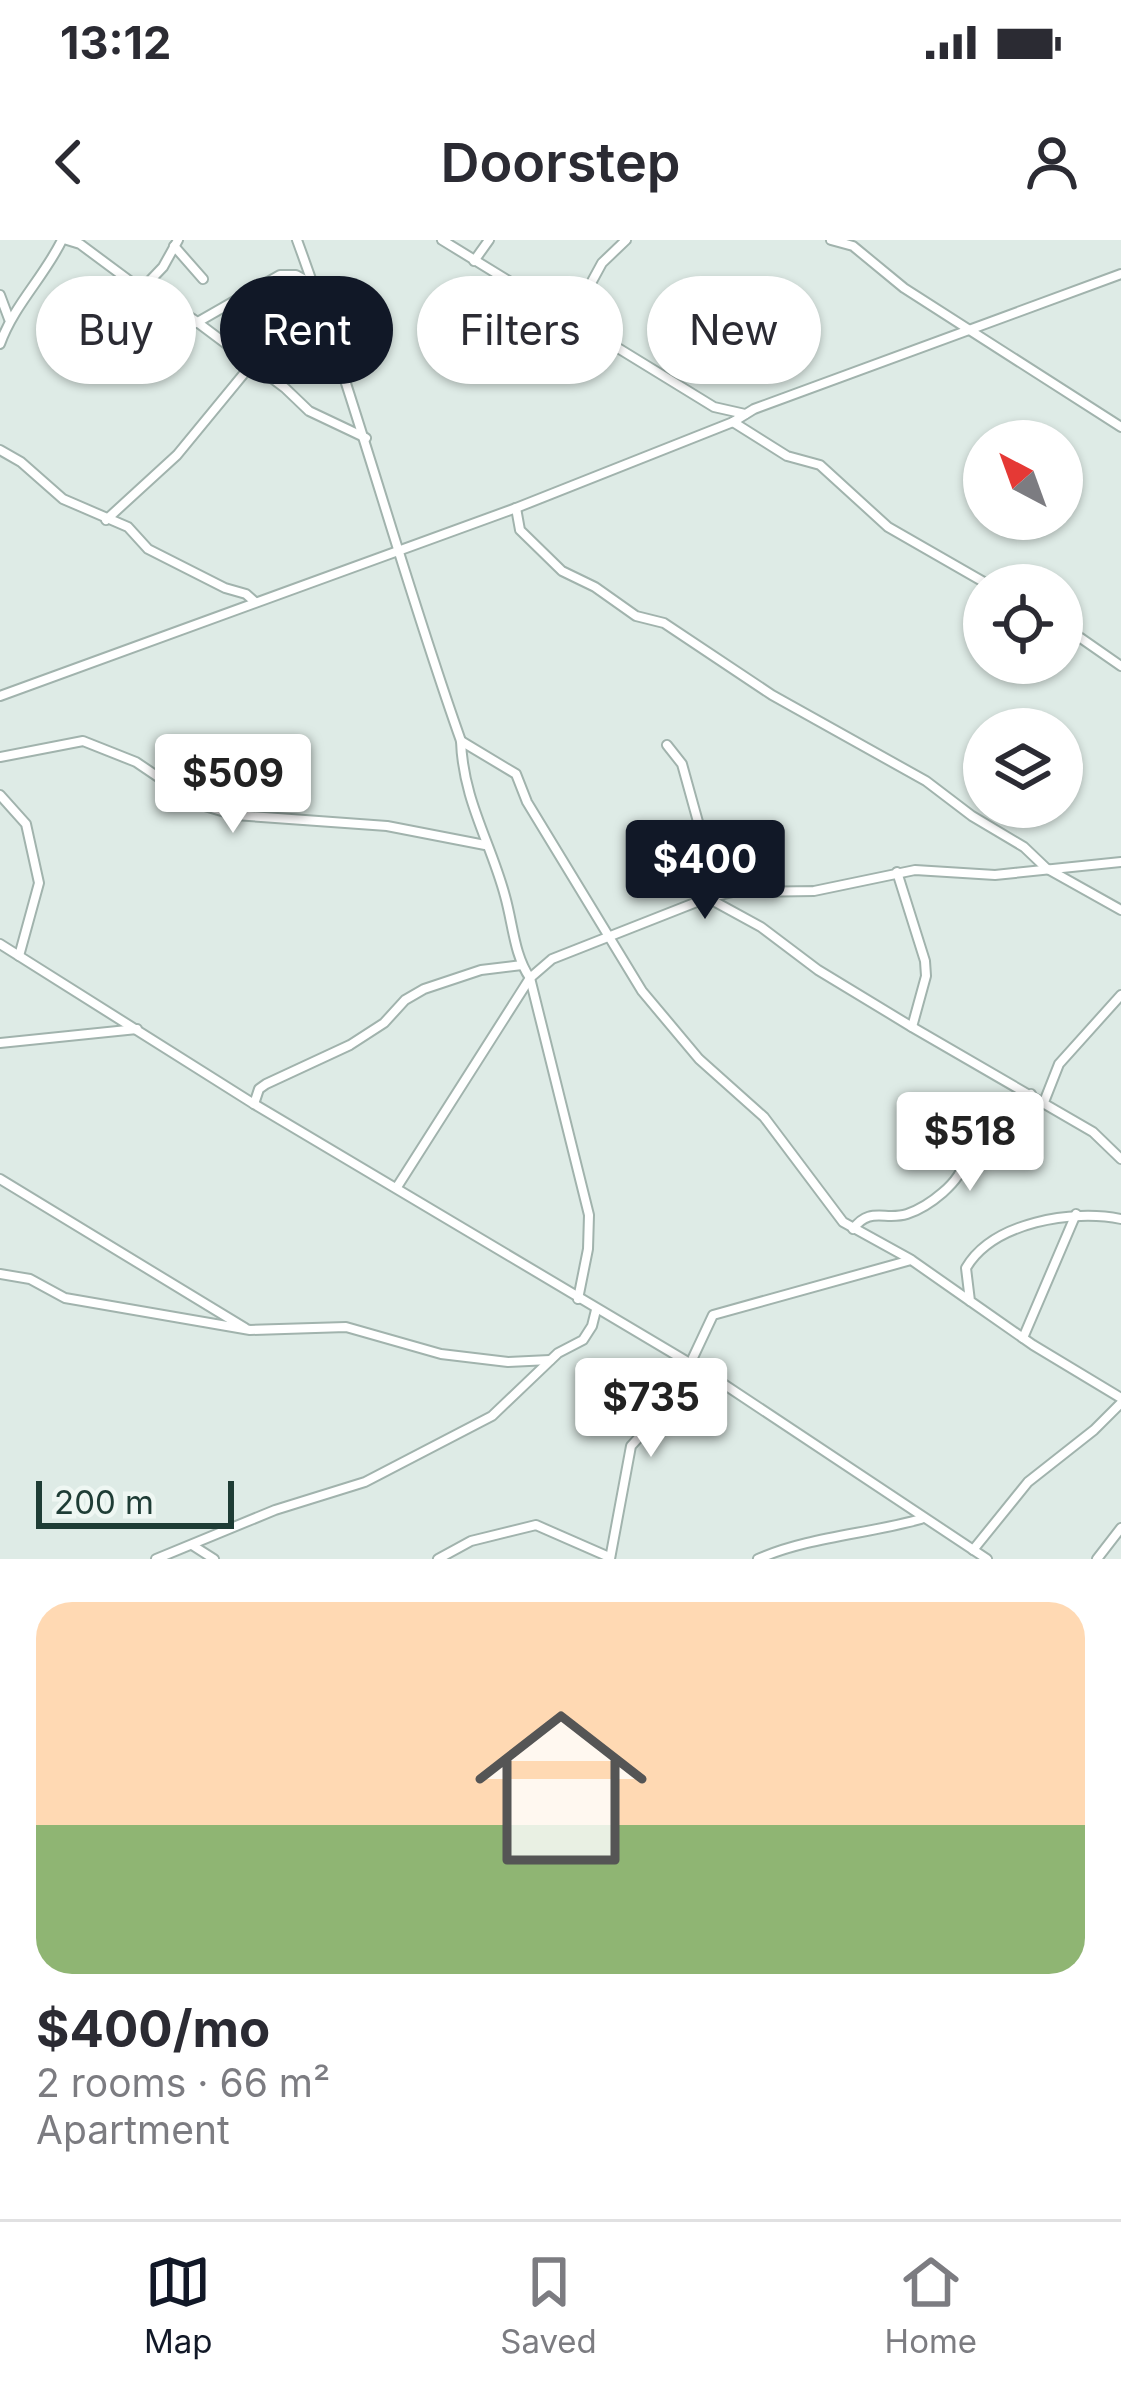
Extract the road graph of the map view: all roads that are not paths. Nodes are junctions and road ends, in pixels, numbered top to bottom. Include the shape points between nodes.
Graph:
1 (65, 240) edge
2 (297, 240) edge
3 (442, 240) edge
4 (489, 240) edge
5 (626, 240) edge
6 (830, 240) edge
7 (176, 243) edge
8 (474, 260) junction
9 (1121, 274) edge
10 (123, 276) edge
11 (155, 276) edge
12 (310, 276) edge
13 (500, 276) edge
14 (595, 276) edge
15 (203, 279) dead end
16 (0, 296) edge
17 (220, 309) edge
18 (9, 319) junction
19 (196, 323) joint
20 (973, 329) junction
21 (220, 341) edge
22 (0, 344) edge
23 (623, 352) edge
24 (235, 384) edge
25 (274, 384) edge
26 (347, 384) edge
27 (746, 414) junction
28 (733, 422) junction
29 (1121, 427) edge
30 (366, 438) junction
31 (0, 450) edge
32 (516, 508) junction
33 (106, 520) junction
34 (398, 550) junction
35 (963, 570) edge
36 (255, 602) junction
37 (1083, 640) edge
38 (1121, 666) edge
39 (0, 696) edge
40 (460, 741) junction
41 (667, 745) dead end
42 (0, 757) edge
43 (0, 795) edge
44 (484, 845) junction
45 (1121, 862) edge
46 (1046, 868) junction
47 (897, 872) junction
48 (734, 892) junction
49 (707, 898) junction
50 (1121, 910) edge
51 (610, 935) junction
52 (0, 944) edge
53 (19, 956) junction
54 (521, 965) junction
55 (530, 978) junction
56 (1121, 995) edge
57 (912, 1028) junction
58 (139, 1029) junction
59 (0, 1043) edge
60 (1031, 1094) junction
61 (1044, 1102) junction
62 (254, 1104) junction
63 (1121, 1159) edge
64 (0, 1179) edge
65 (397, 1187) junction
66 (1076, 1214) junction
67 (1121, 1219) edge
68 (853, 1229) junction
69 (911, 1260) junction
70 (0, 1274) edge
71 (578, 1299) junction
72 (970, 1300) junction
73 (596, 1310) junction
74 (250, 1330) junction
75 (1023, 1338) junction
76 (550, 1360) junction
77 (690, 1364) junction
78 (713, 1377) junction
79 (1121, 1400) edge
80 (922, 1519) junction
81 (1121, 1528) edge
82 (190, 1544) junction
83 (974, 1550) junction
84 (610, 1558) edge
85 (984, 1558) edge
86 (156, 1559) edge
87 (214, 1559) edge
88 (438, 1559) edge
89 (758, 1559) edge
90 (1097, 1559) edge

1 - 10 street
1 - 18 street
2 - 12 street
3 - 8 street
4 - 8 street
5 - 14 street
6 - 20 street via 853,246
7 - 11 street
7 - 15 street
8 - 13 street
9 - 20 street
16 - 18 street
17 - 19 street
18 - 22 street
19 - 21 street
20 - 27 street
20 - 29 street
23 - 27 street via 714,407
24 - 33 street via 177,455
25 - 30 street via 309,412
26 - 30 street
27 - 28 street
28 - 32 street
28 - 35 street via 788,456 820,465 888,527
30 - 34 street
31 - 33 street via 63,499
32 - 34 street
32 - 46 street via 520,530 562,572 636,616 664,623 926,781
33 - 36 street
34 - 36 street
34 - 40 street
36 - 39 street
37 - 38 street
40 - 44 street
40 - 51 street via 516,774
41 - 48 street
42 - 44 street via 83,742 136,762 198,804 235,815 387,826
43 - 53 street via 26,824 38,878
44 - 54 street
45 - 46 street
46 - 47 street
46 - 50 street
47 - 48 street via 814,891
47 - 57 street via 926,962
48 - 49 street
49 - 51 street
49 - 57 street
51 - 55 street via 552,958
51 - 68 street via 642,991 699,1059 755,1108
52 - 53 street
53 - 58 street
54 - 55 street
54 - 62 street via 412,994 350,1045 266,1084
55 - 65 street
55 - 71 street via 589,1215
56 - 61 street via 1059,1064
57 - 60 street
58 - 59 street
58 - 62 street
60 - 61 street
60 - 68 street via 924,1207 874,1213
61 - 63 street
62 - 65 street
64 - 74 street
65 - 71 street
66 - 67 street
66 - 72 street via 1012,1232 978,1253 966,1268
66 - 75 street
68 - 69 street
69 - 72 street
69 - 77 street via 713,1315
70 - 74 street via 65,1298
71 - 73 street
72 - 75 street
73 - 76 street via 583,1340
73 - 77 street
74 - 76 street via 346,1327 441,1354
75 - 79 street
76 - 82 street via 492,1416 365,1482
77 - 78 street
78 - 80 street
78 - 84 street via 665,1409 631,1446
79 - 83 street via 1028,1481
80 - 83 street
80 - 89 street via 789,1545
81 - 90 street
82 - 86 street
82 - 87 street
83 - 85 street
84 - 88 street via 536,1525 471,1541

